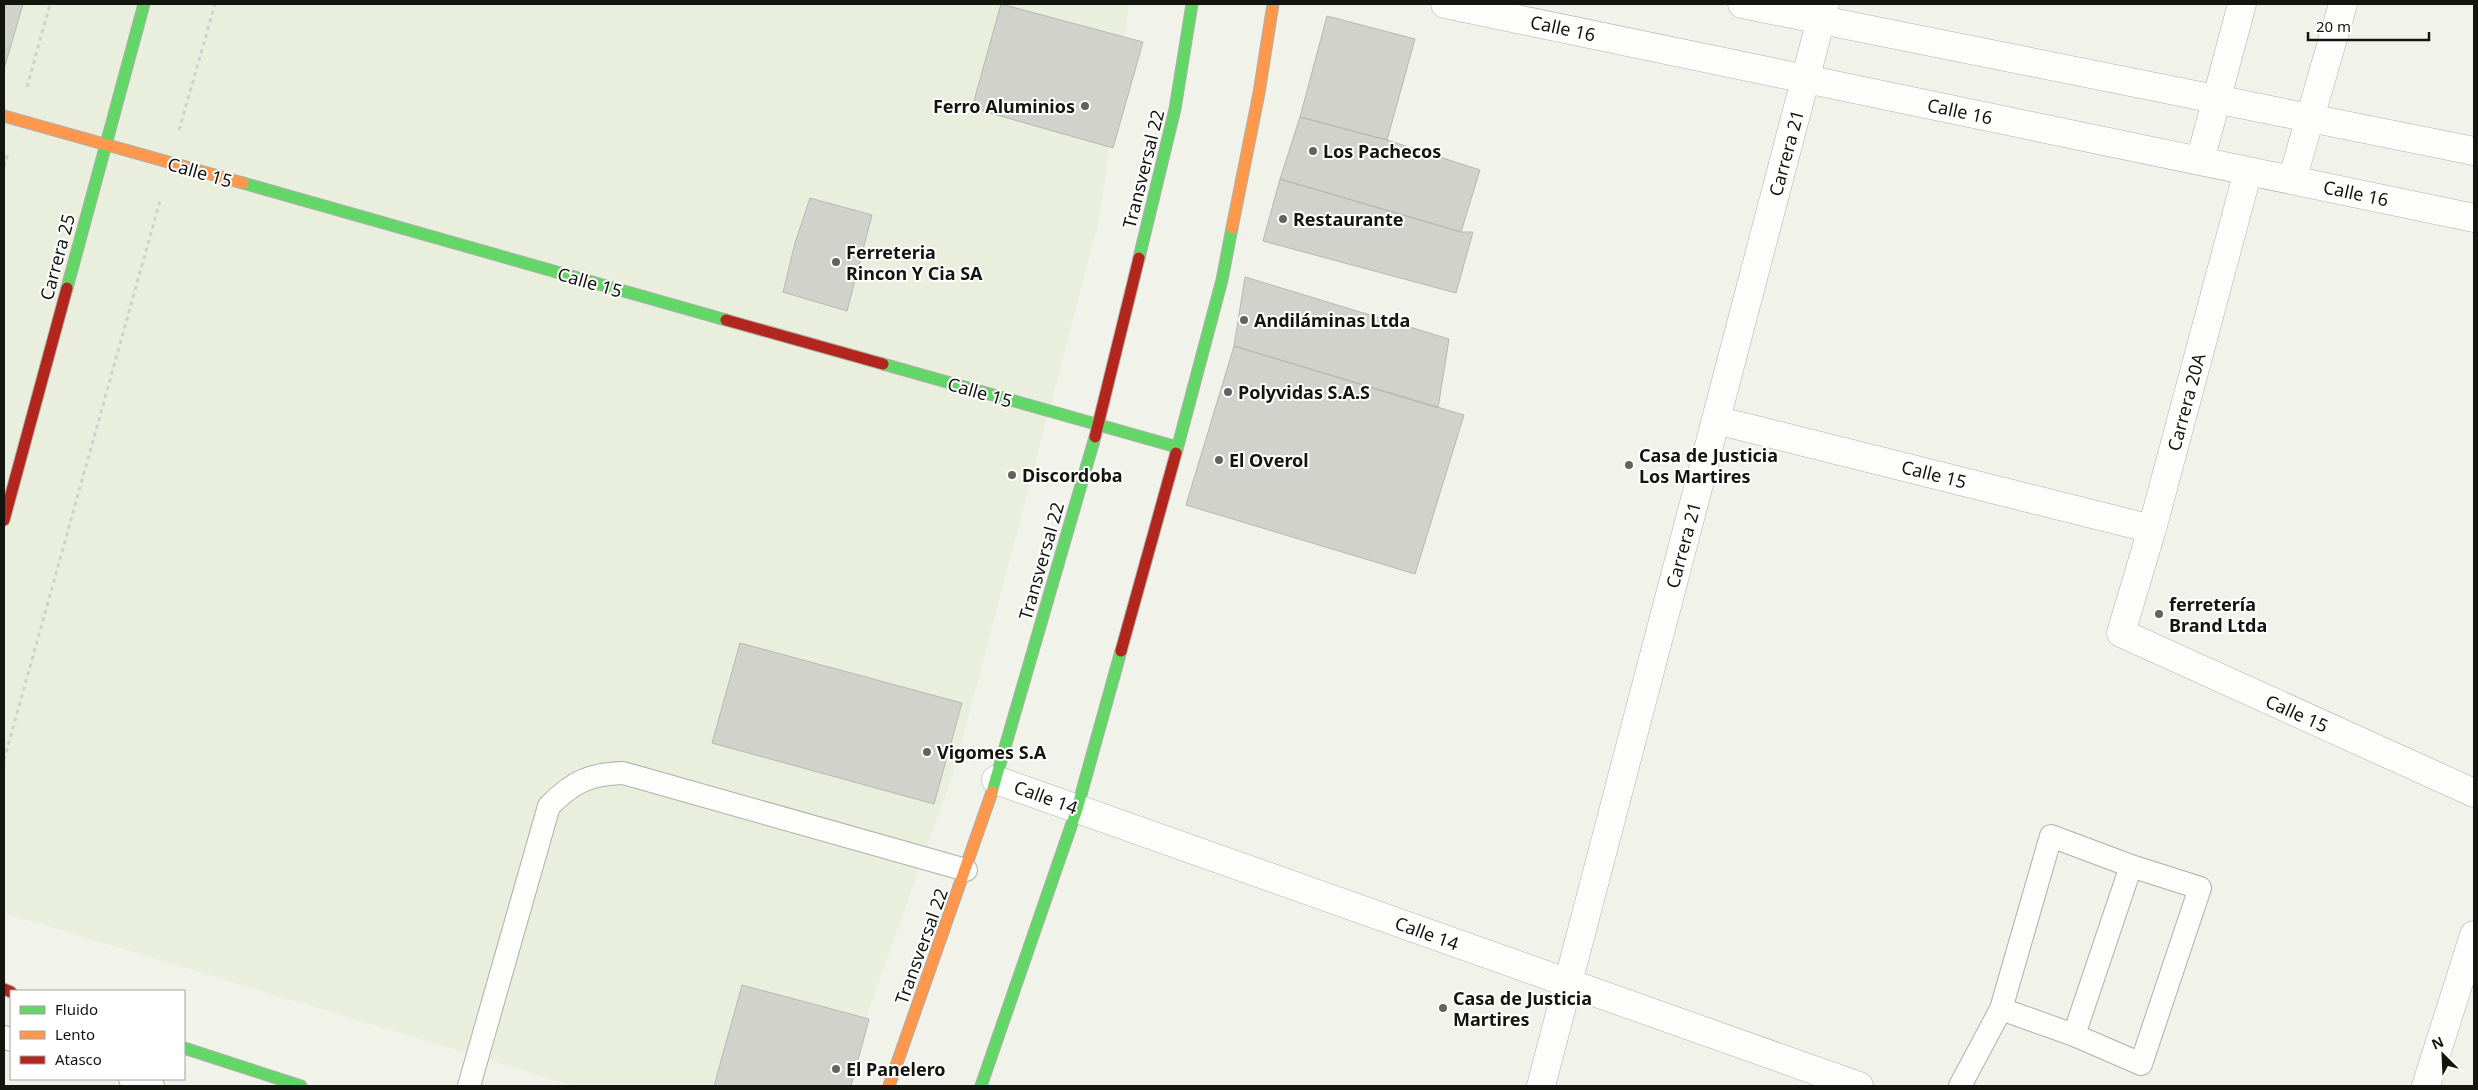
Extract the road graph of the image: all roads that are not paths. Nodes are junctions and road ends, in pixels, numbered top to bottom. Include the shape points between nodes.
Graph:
1 (144, 4) edge
2 (1192, 4) edge
3 (1273, 4) edge
4 (1445, 4) edge
5 (1742, 4) edge
6 (2242, 4) edge
7 (2343, 4) edge
8 (1823, 12) edge
9 (1805, 79) junction
10 (2216, 99) junction
11 (4, 116) edge
12 (2310, 118) junction
13 (106, 144) junction
14 (2474, 151) edge
15 (2200, 161) junction
16 (2248, 171) junction
17 (2292, 180) junction
18 (2474, 218) edge
19 (1716, 420) junction
20 (1098, 425) junction
21 (1177, 447) junction
22 (4, 520) edge
23 (2152, 529) junction
24 (2120, 633) joint
25 (996, 780) junction
26 (2474, 793) edge
27 (1077, 808) junction
28 (2131, 866) junction
29 (966, 870) junction
30 (2474, 935) edge
31 (1568, 983) junction
32 (2001, 1009) junction
33 (2074, 1035) junction
34 (185, 1048) edge
35 (133, 1080) edge
36 (153, 1086) edge
37 (301, 1086) edge
38 (469, 1086) edge
39 (889, 1086) edge
40 (981, 1086) edge
41 (1541, 1086) edge
42 (1858, 1086) edge
43 (1960, 1086) edge
44 (2426, 1086) edge

1 - 13 street, Carrera 25
2 - 20 street, Transversal 22 via 1175,109
3 - 21 street via 1222,280
4 - 9 street, Calle 16
5 - 8 street
6 - 10 street
7 - 12 street
8 - 9 street, Carrera 21
8 - 10 street
9 - 15 street, Calle 16
9 - 19 street, Carrera 21
10 - 12 street
10 - 15 street
11 - 13 street, Calle 15
12 - 14 street
12 - 17 street
13 - 20 street, Calle 15
13 - 22 street, Carrera 25
15 - 16 street, Calle 16
16 - 17 street, Calle 16
16 - 23 street, Carrera 20A
17 - 18 street, Calle 16
19 - 23 street, Calle 15
19 - 31 street, Carrera 21
20 - 21 street, Calle 15
20 - 25 street, Transversal 22
21 - 27 street
23 - 24 street, Carrera 20A
24 - 26 street, Calle 15
25 - 27 street, Calle 14
25 - 29 street, Transversal 22
27 - 31 street, Calle 14
27 - 40 street
28 - 32 lane via 2051,836
28 - 33 lane
28 - 33 lane via 2200,888 2141,1064
29 - 38 lane via 623,773 601,774 581,780 548,806
29 - 39 street, Transversal 22
30 - 44 street
31 - 41 street, Carrera 21
31 - 42 street, Calle 14
32 - 33 lane
32 - 43 lane
34 - 37 street
35 - 36 lane

